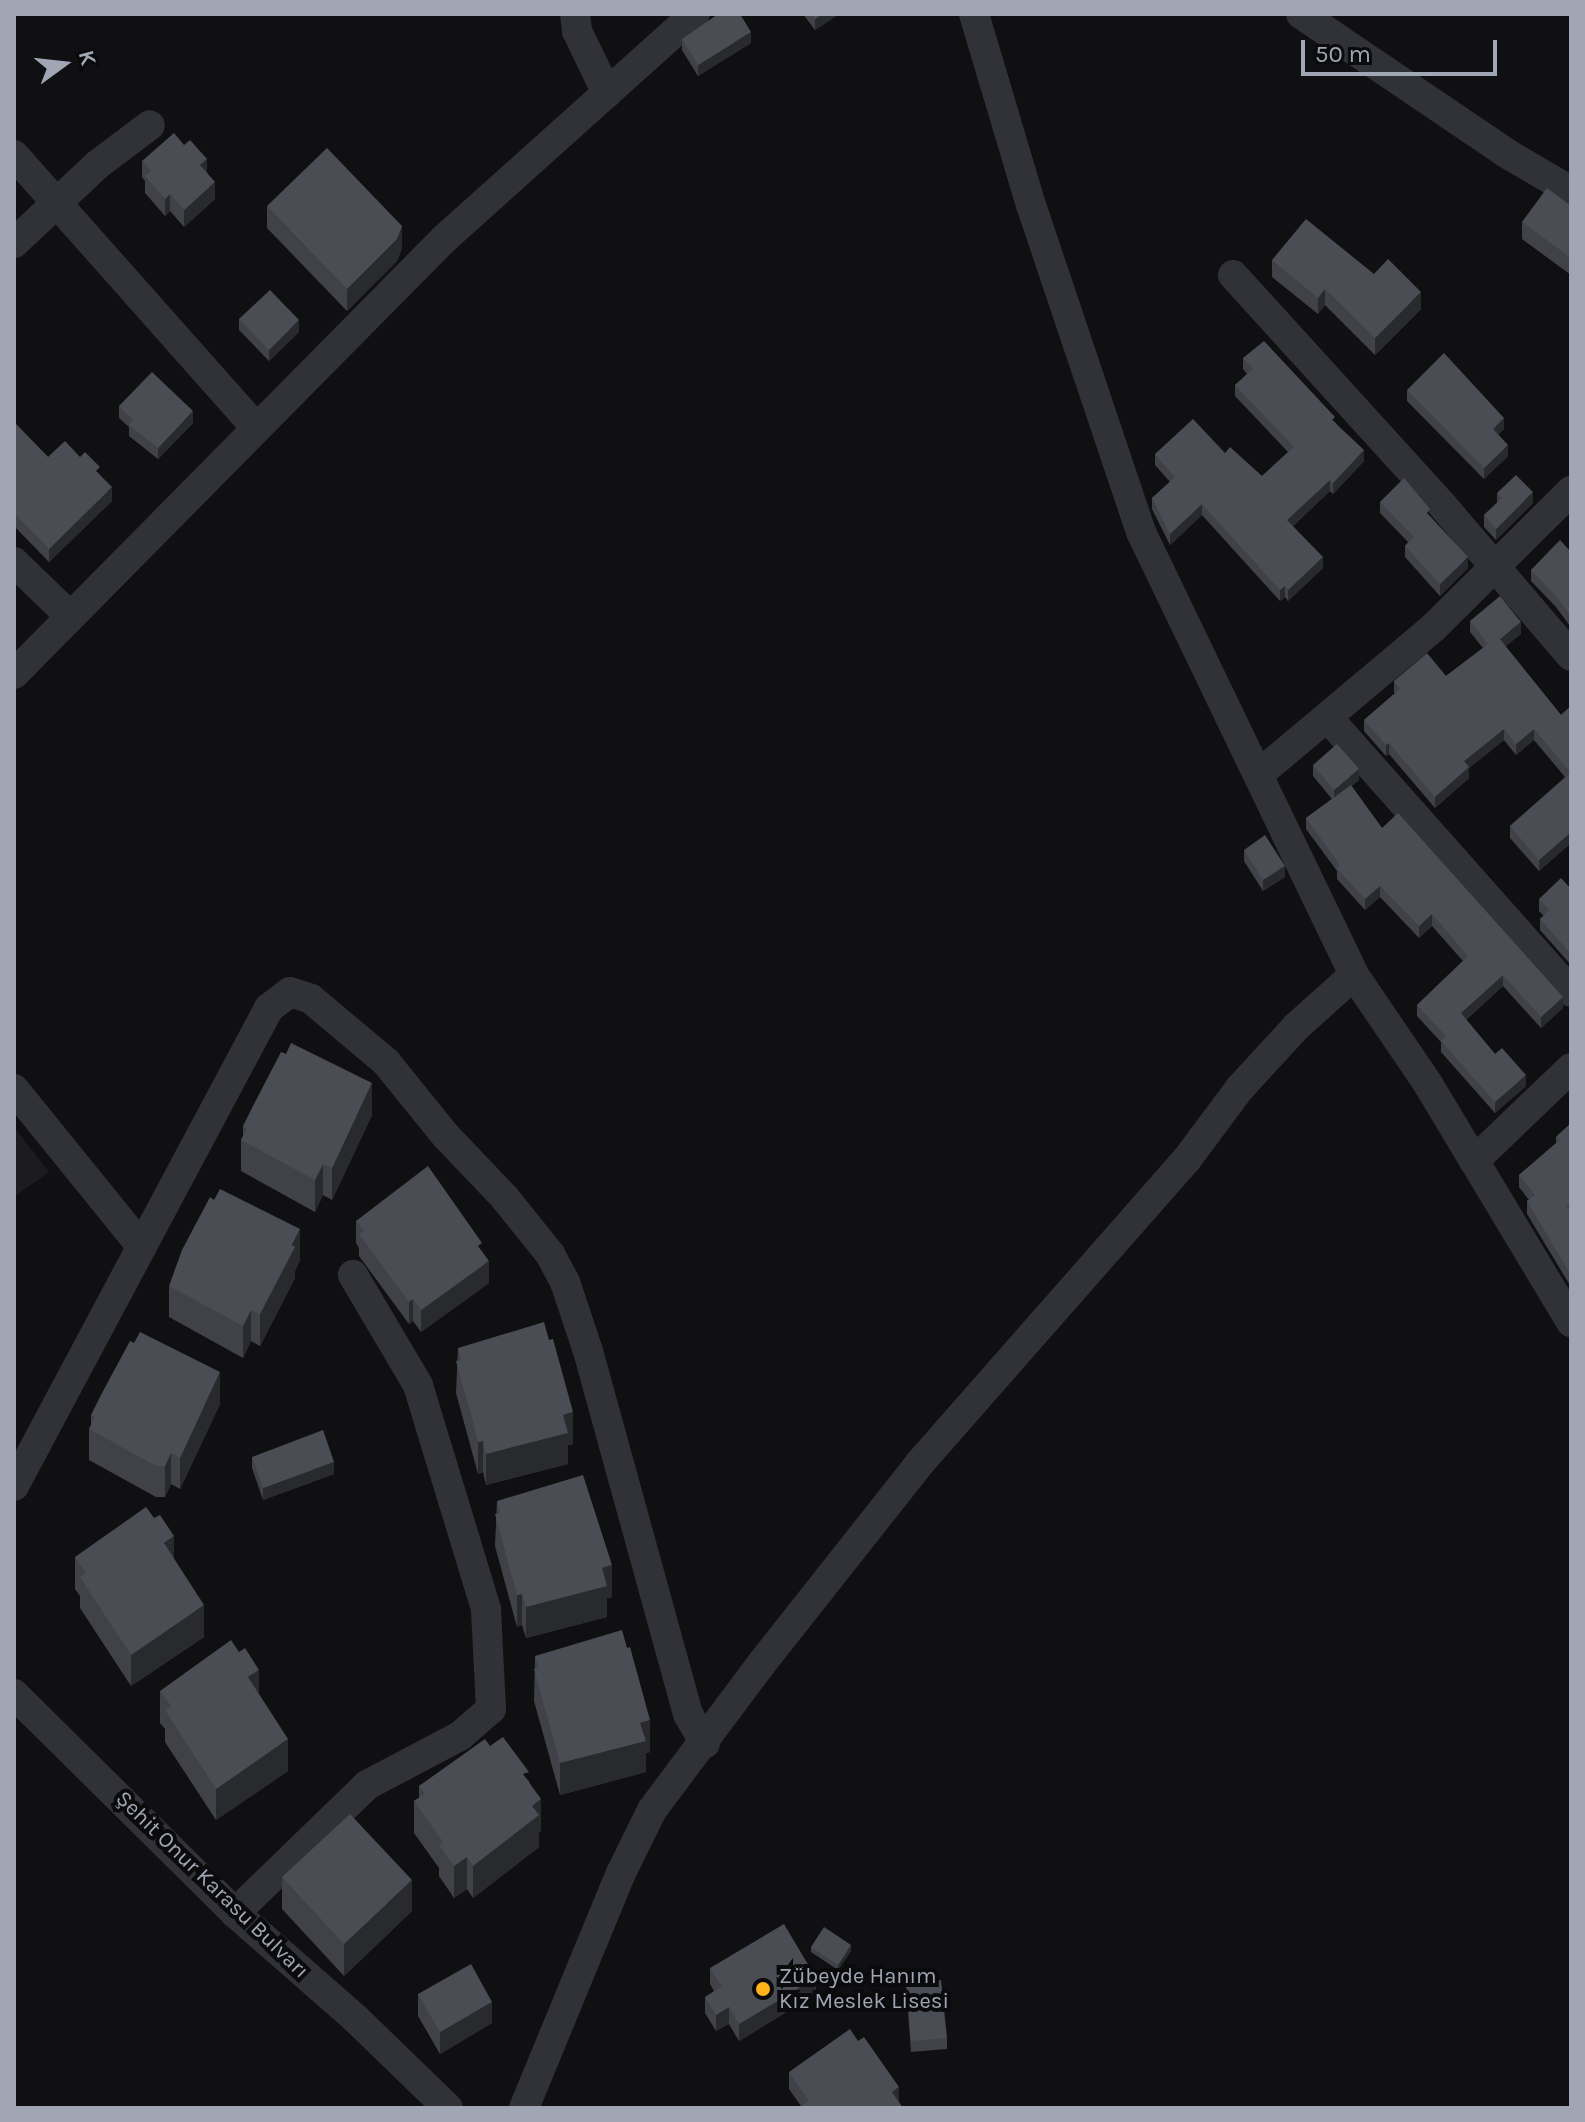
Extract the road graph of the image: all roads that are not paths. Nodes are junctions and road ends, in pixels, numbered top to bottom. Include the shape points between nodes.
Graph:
1 (575, 14) edge
2 (695, 14) edge
3 (974, 14) edge
4 (1301, 14) edge
5 (607, 93) junction
6 (150, 125) dead end
7 (14, 155) edge
8 (1571, 191) edge
9 (56, 203) junction
10 (14, 243) edge
11 (1233, 275) dead end
12 (256, 428) junction
13 (1571, 491) edge
14 (14, 562) edge
15 (1497, 568) junction
16 (70, 616) junction
17 (1571, 656) edge
18 (14, 674) edge
19 (1328, 718) junction
20 (1259, 774) junction
21 (1354, 975) junction
22 (1571, 992) edge
23 (1571, 1068) edge
24 (14, 1089) edge
25 (1474, 1161) junction
26 (142, 1247) junction
27 (353, 1275) dead end
28 (1571, 1322) edge
29 (14, 1486) edge
30 (14, 1694) edge
31 (705, 1743) junction
32 (235, 1913) junction
33 (448, 2108) edge
34 (524, 2108) edge

1 - 5 street via 577,31
2 - 5 street
3 - 20 street via 1031,205 1141,532
4 - 8 street
5 - 12 street via 444,239
6 - 9 street
7 - 9 street
9 - 10 street
9 - 12 street
11 - 15 street
12 - 16 street
13 - 15 street
14 - 16 street
15 - 17 street
15 - 19 street
16 - 18 street
19 - 20 street
19 - 22 street
20 - 21 street
21 - 25 street
21 - 31 street via 1240,1088 1187,1159 919,1464
23 - 25 street
24 - 26 street
25 - 28 street
26 - 29 street
26 - 31 street via 241,1056 279,1000 290,992 311,999 386,1062 505,1198 550,1254 565,1282 688,1714
27 - 32 street via 418,1385 486,1609 491,1709 460,1736 367,1785
30 - 32 street, Şehit Onur Karasu Bulvarı
31 - 34 street via 652,1810
32 - 33 street, Şehit Onur Karasu Bulvarı

